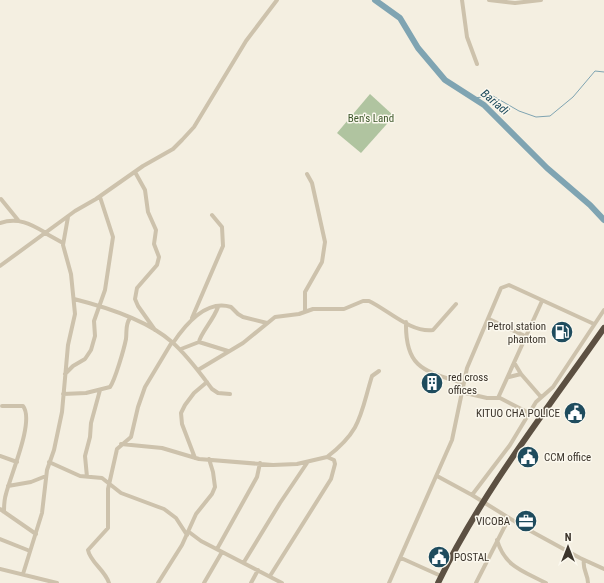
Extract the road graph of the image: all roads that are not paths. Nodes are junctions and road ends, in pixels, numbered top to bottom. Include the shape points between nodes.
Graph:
1 (277, 0) edge
2 (462, 0) edge
3 (489, 0) edge
4 (542, 0) edge
5 (477, 64) dead end
6 (135, 172) junction
7 (307, 174) dead end
8 (100, 197) junction
9 (1, 199) edge
10 (212, 215) dead end
11 (68, 216) junction
12 (19, 221) junction
13 (0, 223) edge
14 (46, 233) junction
15 (63, 243) junction
16 (0, 266) edge
17 (74, 299) junction
18 (542, 301) junction
19 (456, 304) dead end
20 (100, 306) junction
21 (218, 307) junction
22 (604, 310) edge
23 (305, 312) junction
24 (130, 318) junction
25 (192, 318) junction
26 (489, 319) junction
27 (406, 322) junction
28 (267, 323) junction
29 (594, 324) junction
30 (604, 328) edge
31 (155, 330) junction
32 (527, 337) junction
33 (173, 342) junction
34 (200, 342) junction
35 (181, 350) junction
36 (228, 352) junction
37 (515, 364) junction
38 (198, 370) junction
39 (379, 371) dead end
40 (64, 374) junction
41 (520, 374) junction
42 (509, 377) junction
43 (207, 382) junction
44 (462, 383) junction
45 (100, 390) junction
46 (461, 392) junction
47 (63, 394) junction
48 (230, 394) dead end
49 (541, 397) junction
50 (498, 398) junction
51 (2, 406) dead end
52 (529, 413) junction
53 (121, 444) junction
54 (0, 456) edge
55 (327, 457) junction
56 (195, 458) junction
57 (209, 459) junction
58 (17, 462) junction
59 (49, 462) junction
60 (308, 462) junction
61 (260, 463) junction
62 (46, 476) junction
63 (437, 476) junction
64 (88, 477) junction
65 (109, 483) junction
66 (8, 486) junction
67 (472, 495) junction
68 (483, 502) junction
69 (2, 511) edge
70 (509, 518) junction
71 (36, 534) junction
72 (188, 534) junction
73 (0, 539) edge
74 (497, 540) junction
75 (217, 549) junction
76 (30, 551) junction
77 (222, 552) junction
78 (401, 558) junction
79 (584, 560) junction
80 (244, 562) junction
81 (0, 568) edge
82 (604, 569) edge
83 (258, 570) junction
84 (23, 574) junction
85 (270, 576) junction
86 (441, 576) junction
87 (58, 583) edge
88 (109, 583) edge
89 (158, 583) edge
90 (204, 583) edge
91 (251, 583) edge
92 (282, 583) edge
93 (389, 583) edge
94 (438, 583) edge
95 (476, 583) edge
96 (546, 583) edge
97 (588, 583) edge

1 - 6 street via 246,41 194,127 173,149
2 - 5 street via 466,37
3 - 4 street via 515,3
6 - 8 street
6 - 31 street via 145,190 148,212 156,230 154,244 159,257 157,265 137,288 135,299
7 - 23 street via 312,183 325,242 322,262 305,292
8 - 11 street
8 - 20 street via 110,224 113,245
9 - 12 street
10 - 25 street via 222,227 223,246
11 - 14 street
11 - 15 street
12 - 13 street
12 - 14 street
14 - 15 street
14 - 16 street
15 - 17 street
17 - 20 street
17 - 40 street via 75,314
18 - 26 street via 509,285 504,286
18 - 29 street
18 - 32 street
19 - 27 street via 433,330 423,330
20 - 24 street
20 - 40 street via 94,321 95,336 89,354
21 - 25 street
21 - 28 street via 230,306 243,317
21 - 34 street
22 - 29 street
23 - 27 street via 316,308 344,309 369,301
23 - 28 street via 280,315
24 - 31 street
24 - 45 street via 115,378 110,387
25 - 33 street
26 - 32 street
26 - 44 street via 473,351
27 - 44 street via 406,345 414,361 433,373
28 - 36 street via 243,344
29 - 49 street via 553,387
30 - 68 highway
31 - 33 street
32 - 37 street
33 - 35 street
33 - 53 street via 145,387 131,437
34 - 35 street
34 - 36 street
35 - 38 street
36 - 38 street
37 - 41 street
37 - 42 street
38 - 43 street
39 - 55 street via 372,376 363,413 353,430 344,443
40 - 47 street
41 - 42 street
41 - 49 street
42 - 50 street
43 - 48 street via 218,393
43 - 56 street via 194,393 181,413 182,424
44 - 46 street
45 - 47 street
45 - 64 street via 84,461
46 - 50 street
46 - 63 street via 454,434
47 - 59 street via 54,450
49 - 52 street
50 - 52 street
51 - 58 street via 23,406 25,410 24,440
52 - 67 street via 510,445
53 - 56 street via 162,448
53 - 65 street via 117,448
54 - 58 street
55 - 60 street
55 - 85 street via 335,462 331,479
56 - 57 street
57 - 61 street
57 - 72 street via 215,487 196,514
58 - 66 street
59 - 62 street
59 - 64 street via 74,474
60 - 61 street via 287,465
60 - 80 street
61 - 75 street via 257,477
62 - 66 street
62 - 71 street via 43,507
63 - 67 street
63 - 78 street
64 - 65 street via 97,477
65 - 72 street via 121,493 172,514
65 - 88 street via 108,528 88,550
66 - 69 street
67 - 68 street
68 - 70 street
68 - 86 highway
69 - 71 street
70 - 74 street
70 - 79 street
71 - 76 street
72 - 75 street
72 - 89 street
73 - 76 street
74 - 95 street
74 - 96 street via 500,551 510,563
75 - 77 street
76 - 84 street
77 - 80 street
77 - 90 street
78 - 86 street
78 - 93 street
79 - 82 street
79 - 97 street via 583,569 588,576
80 - 83 street
81 - 84 street
83 - 85 street
83 - 91 street
84 - 87 street
85 - 92 street
86 - 94 highway

